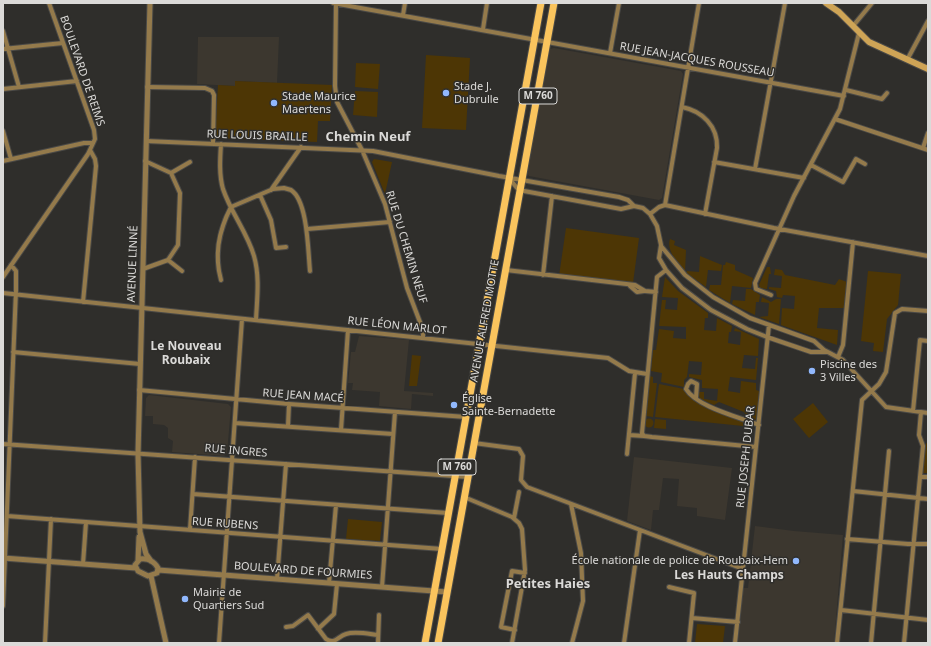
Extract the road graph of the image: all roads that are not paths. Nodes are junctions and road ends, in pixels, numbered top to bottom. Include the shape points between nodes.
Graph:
1 (49, 3) edge
2 (150, 3) edge
3 (333, 3) edge
4 (336, 3) edge
5 (405, 3) edge
6 (487, 3) edge
7 (541, 3) edge
8 (554, 3) edge
9 (619, 3) edge
10 (699, 3) edge
11 (785, 3) edge
12 (826, 3) edge
13 (872, 3) edge
14 (402, 15) junction
15 (928, 21) edge
16 (854, 26) junction
17 (483, 30) junction
18 (3, 31) edge
19 (859, 33) junction
20 (534, 39) junction
21 (548, 42) junction
22 (63, 43) junction
23 (8, 48) junction
24 (3, 49) edge
25 (610, 53) junction
26 (907, 60) junction
27 (689, 67) junction
28 (928, 69) edge
29 (77, 81) junction
30 (770, 82) junction
31 (19, 87) junction
32 (147, 87) junction
33 (3, 89) edge
34 (846, 90) junction
35 (887, 94) dead end
36 (844, 96) junction
37 (682, 107) junction
38 (835, 119) junction
39 (3, 131) edge
40 (928, 133) edge
41 (146, 141) junction
42 (93, 143) junction
43 (212, 144) junction
44 (221, 144) junction
45 (301, 147) junction
46 (923, 148) junction
47 (90, 150) junction
48 (362, 150) junction
49 (928, 150) edge
50 (11, 159) junction
51 (3, 161) edge
52 (146, 161) junction
53 (190, 162) dead end
54 (714, 162) junction
55 (865, 164) dead end
56 (811, 165) junction
57 (755, 169) junction
58 (171, 173) junction
59 (509, 178) junction
60 (804, 178) junction
61 (522, 179) junction
62 (270, 190) junction
63 (520, 190) junction
64 (260, 195) junction
65 (552, 196) junction
66 (665, 205) junction
67 (634, 206) junction
68 (231, 207) junction
69 (650, 214) junction
70 (705, 214) junction
71 (390, 222) junction
72 (307, 229) junction
73 (779, 229) junction
74 (853, 242) junction
75 (661, 246) junction
76 (286, 247) dead end
77 (928, 256) edge
78 (168, 260) junction
79 (11, 265) junction
80 (143, 269) junction
81 (506, 270) junction
82 (666, 270) junction
83 (310, 271) dead end
84 (182, 272) dead end
85 (543, 275) junction
86 (3, 277) edge
87 (221, 280) dead end
88 (656, 292) junction
89 (3, 293) edge
90 (16, 294) junction
91 (771, 295) dead end
92 (83, 302) junction
93 (142, 309) junction
94 (928, 311) edge
95 (242, 319) junction
96 (256, 320) junction
97 (769, 325) junction
98 (348, 330) junction
99 (767, 336) junction
100 (423, 338) junction
101 (928, 341) edge
102 (480, 343) junction
103 (492, 345) junction
104 (13, 352) junction
105 (828, 352) junction
106 (838, 357) junction
107 (140, 364) junction
108 (635, 372) junction
109 (647, 374) junction
110 (140, 390) junction
111 (871, 391) junction
112 (696, 398) dead end
113 (236, 399) junction
114 (289, 404) junction
115 (342, 408) junction
116 (913, 411) junction
117 (395, 412) junction
118 (921, 412) junction
119 (928, 413) edge
120 (466, 417) junction
121 (235, 423) junction
122 (759, 425) junction
123 (288, 426) junction
124 (341, 430) junction
125 (393, 434) junction
126 (629, 435) junction
127 (644, 435) junction
128 (474, 443) junction
129 (3, 444) edge
130 (10, 445) junction
131 (756, 448) junction
132 (890, 451) dead end
133 (138, 454) junction
134 (627, 454) dead end
135 (195, 457) junction
136 (232, 461) junction
137 (286, 464) junction
138 (391, 471) junction
139 (455, 475) junction
140 (468, 477) junction
141 (920, 477) junction
142 (928, 478) edge
143 (853, 491) junction
144 (5, 492) edge
145 (519, 492) dead end
146 (193, 494) junction
147 (885, 494) junction
148 (230, 496) junction
149 (464, 497) junction
150 (918, 498) junction
151 (928, 499) edge
152 (283, 500) junction
153 (571, 504) junction
154 (336, 505) junction
155 (388, 509) junction
156 (448, 513) junction
157 (7, 516) junction
158 (514, 518) junction
159 (51, 520) junction
160 (86, 522) junction
161 (140, 526) junction
162 (190, 530) junction
163 (640, 530) junction
164 (227, 533) junction
165 (280, 537) junction
166 (847, 539) junction
167 (333, 541) junction
168 (881, 542) junction
169 (914, 544) junction
170 (928, 544) edge
171 (386, 545) junction
172 (442, 549) junction
173 (4, 558) edge
174 (138, 561) junction
175 (151, 561) junction
176 (49, 562) junction
177 (83, 564) junction
178 (136, 568) junction
179 (743, 569) junction
180 (158, 570) junction
181 (525, 573) junction
182 (224, 575) junction
183 (151, 576) junction
184 (277, 579) junction
185 (329, 583) junction
186 (338, 584) junction
187 (382, 587) junction
188 (669, 587) dead end
189 (434, 591) junction
190 (447, 592) junction
191 (3, 606) edge
192 (841, 610) junction
193 (874, 613) junction
194 (380, 615) dead end
195 (906, 617) junction
196 (692, 618) junction
197 (928, 620) edge
198 (738, 622) junction
199 (286, 627) dead end
200 (318, 629) junction
201 (514, 630) junction
202 (378, 635) junction
203 (45, 643) edge
204 (166, 643) edge
205 (219, 643) edge
206 (378, 643) edge
207 (425, 643) edge
208 (438, 643) edge
209 (512, 643) edge
210 (572, 643) edge
211 (624, 643) edge
212 (689, 643) edge
213 (736, 643) edge
214 (837, 643) edge
215 (871, 643) edge
216 (904, 643) edge

1 - 22 street, BOULEVARD DE REIMS
2 - 32 street, AVENUE LINNÉ
3 - 4 street, RUE JEAN-JACQUES ROUSSEAU
4 - 14 street, RUE JEAN-JACQUES ROUSSEAU
4 - 48 street, RUE DU CHEMIN NEUF via 336,98
5 - 14 street
6 - 17 street
7 - 20 main road, AVENUE ALFRED MOTTE / M 760
8 - 21 main road, AVENUE ALFRED MOTTE / M 760
9 - 25 street
10 - 27 street
11 - 30 street
12 - 16 main road
13 - 16 street
14 - 17 street, RUE JEAN-JACQUES ROUSSEAU
15 - 26 street
16 - 19 main road
17 - 20 street, RUE JEAN-JACQUES ROUSSEAU
18 - 23 street
19 - 26 main road via 876,46
19 - 34 street
20 - 21 street, RUE JEAN-JACQUES ROUSSEAU
20 - 59 main road, AVENUE ALFRED MOTTE / M 760
21 - 25 street, RUE JEAN-JACQUES ROUSSEAU
21 - 61 main road, AVENUE ALFRED MOTTE / M 760
22 - 23 street
22 - 29 street, BOULEVARD DE REIMS
23 - 24 street
23 - 31 street
25 - 27 street, RUE JEAN-JACQUES ROUSSEAU
26 - 28 main road
27 - 30 street, RUE JEAN-JACQUES ROUSSEAU
27 - 37 street
29 - 31 street
29 - 42 street, BOULEVARD DE REIMS via 94,130
30 - 36 street, RUE JEAN-JACQUES ROUSSEAU
30 - 57 street
31 - 33 street
32 - 41 street, AVENUE LINNÉ
32 - 43 street via 212,90
34 - 35 street via 882,99
34 - 36 street
36 - 38 street
37 - 54 street via 701,114 711,126 717,142
37 - 66 street
38 - 46 street
38 - 56 street
39 - 50 street
40 - 46 street
41 - 43 street, RUE LOUIS BRAILLE
41 - 52 street, AVENUE LINNÉ
42 - 47 street, BOULEVARD DE REIMS
42 - 50 street via 86,142
43 - 44 street, RUE LOUIS BRAILLE
44 - 45 street, RUE LOUIS BRAILLE
44 - 68 street via 221,180
45 - 48 street, RUE LOUIS BRAILLE
45 - 62 street
46 - 49 street
47 - 79 street, BOULEVARD DE REIMS
47 - 92 street via 96,159 96,166
48 - 59 street, RUE LOUIS BRAILLE
48 - 71 street, RUE DU CHEMIN NEUF
50 - 51 street
52 - 58 street
52 - 80 street, AVENUE LINNÉ
53 - 58 street
54 - 57 street
54 - 70 street
55 - 56 street via 856,159 843,182
56 - 60 street
57 - 60 street
58 - 78 street via 180,194 180,209 178,244
59 - 61 street, RUE LOUIS BRAILLE
59 - 63 street
59 - 102 main road, AVENUE ALFRED MOTTE / M 760
60 - 73 street
61 - 63 main road, AVENUE ALFRED MOTTE / M 760
61 - 67 street, RUE LOUIS BRAILLE via 619,197 628,200
62 - 64 street
62 - 72 street via 286,189 295,193
63 - 65 street
63 - 81 main road, AVENUE ALFRED MOTTE / M 760
64 - 68 street
64 - 76 street via 272,220 276,248
65 - 67 street via 621,209
65 - 85 street
66 - 69 street
66 - 70 street
67 - 69 street, RUE LOUIS BRAILLE via 643,208
68 - 87 street via 218,243
68 - 96 street via 255,259
69 - 75 street via 657,226
70 - 73 street
71 - 72 street
71 - 100 street, RUE DU CHEMIN NEUF via 407,288 423,330
72 - 83 street
73 - 74 street
73 - 91 street via 755,285 755,288
74 - 77 street
74 - 106 street via 843,345
75 - 82 street via 659,258
75 - 97 street via 684,275 705,292 736,311
78 - 80 street
78 - 84 street
79 - 86 street, BOULEVARD DE REIMS
79 - 90 street via 16,271
80 - 93 street, AVENUE LINNÉ
81 - 85 street
81 - 103 main road, AVENUE ALFRED MOTTE / M 760
82 - 88 street via 657,276
82 - 99 street via 682,288 711,310 747,329
85 - 88 street via 635,285 645,291
88 - 109 street
89 - 90 street, RUE LÉON MARLOT
90 - 92 street, RUE LÉON MARLOT
90 - 104 street
92 - 93 street, RUE LÉON MARLOT
93 - 95 street, RUE LÉON MARLOT
93 - 107 street, AVENUE LINNÉ
94 - 111 street via 898,310 892,326 886,372
95 - 96 street, RUE LÉON MARLOT
95 - 113 street
96 - 98 street, RUE LÉON MARLOT
97 - 99 street, RUE JOSEPH DUBAR
97 - 105 street via 814,341
98 - 100 street, RUE LÉON MARLOT
98 - 115 street
99 - 105 street via 811,352
99 - 122 street, RUE JOSEPH DUBAR
100 - 102 street, RUE LÉON MARLOT
101 - 116 street via 920,340
102 - 103 street, RUE LÉON MARLOT
102 - 120 main road, AVENUE ALFRED MOTTE / M 760
103 - 108 street, RUE LÉON MARLOT via 608,358
103 - 128 main road, AVENUE ALFRED MOTTE / M 760
104 - 107 street
104 - 130 street
105 - 106 street
106 - 111 street via 851,366
107 - 110 street, AVENUE LINNÉ
108 - 109 street, RUE LÉON MARLOT
108 - 126 street
109 - 127 street via 641,430
110 - 113 street, RUE JEAN MACÉ
110 - 133 street, AVENUE LINNÉ
111 - 116 street via 886,407
111 - 143 street via 861,402
112 - 122 street via 702,403
113 - 114 street, RUE JEAN MACÉ
113 - 121 street
114 - 115 street, RUE JEAN MACÉ
114 - 123 street
115 - 117 street, RUE JEAN MACÉ
115 - 124 street
116 - 118 street
117 - 120 street, RUE JEAN MACÉ
117 - 125 street
118 - 119 street
118 - 141 street via 919,435 923,446
120 - 139 main road, AVENUE ALFRED MOTTE / M 760
121 - 123 street
121 - 136 street
122 - 131 street, RUE JOSEPH DUBAR
123 - 124 street
124 - 125 street
125 - 138 street
126 - 127 street
126 - 134 street
127 - 131 street
128 - 140 main road, AVENUE ALFRED MOTTE / M 760
128 - 153 street via 519,449 523,456 521,480 524,486
129 - 130 street, RUE INGRES
130 - 133 street, RUE INGRES
130 - 144 street
131 - 179 street, RUE JOSEPH DUBAR
132 - 147 street
133 - 135 street, RUE INGRES
133 - 161 street, AVENUE LINNÉ
135 - 136 street, RUE INGRES
135 - 146 street
136 - 137 street, RUE INGRES
136 - 148 street
137 - 138 street, RUE INGRES
137 - 152 street
138 - 139 street, RUE INGRES
138 - 155 street
139 - 140 street, RUE INGRES
139 - 156 main road, AVENUE ALFRED MOTTE / M 760
140 - 149 main road, AVENUE ALFRED MOTTE / M 760
141 - 142 street
141 - 150 street
143 - 147 street
143 - 166 street
144 - 157 street
145 - 158 street
146 - 148 street
146 - 162 street
147 - 150 street
147 - 168 street
148 - 152 street
148 - 164 street
149 - 158 street
149 - 190 main road, AVENUE ALFRED MOTTE / M 760
150 - 151 street
150 - 169 street
152 - 154 street
152 - 165 street
153 - 163 street
153 - 210 street via 581,553 582,598 581,612
154 - 155 street
154 - 167 street
155 - 156 street
155 - 171 street
156 - 172 main road, AVENUE ALFRED MOTTE / M 760
157 - 159 street, RUE RUBENS
157 - 173 street
158 - 181 street via 523,534
159 - 160 street, RUE RUBENS
159 - 176 street
160 - 161 street, RUE RUBENS
160 - 177 street
161 - 162 street, RUE RUBENS
161 - 174 street, AVENUE LINNÉ
161 - 175 street, AVENUE LINNÉ via 146,554
162 - 164 street, RUE RUBENS
163 - 179 street
163 - 211 street
164 - 165 street, RUE RUBENS
164 - 182 street
165 - 167 street, RUE RUBENS
165 - 184 street
166 - 168 street
166 - 192 street
167 - 171 street, RUE RUBENS
167 - 185 street
168 - 169 street
168 - 193 street
169 - 170 street
169 - 195 street
171 - 172 street, RUE RUBENS
171 - 187 street
172 - 189 main road, AVENUE ALFRED MOTTE / M 760
173 - 176 street
173 - 191 street
174 - 175 street
174 - 178 street
175 - 180 street
176 - 177 street
176 - 203 street
177 - 178 street
178 - 183 street
179 - 198 street, RUE JOSEPH DUBAR
180 - 182 street, BOULEVARD DE FOURMIES
180 - 183 street
181 - 201 street
181 - 201 street via 512,571 501,627
182 - 184 street, BOULEVARD DE FOURMIES
182 - 205 street
183 - 204 street
184 - 185 street, BOULEVARD DE FOURMIES
185 - 186 street, BOULEVARD DE FOURMIES
186 - 187 street, BOULEVARD DE FOURMIES
186 - 200 street via 334,614
187 - 189 street, BOULEVARD DE FOURMIES
188 - 196 street via 694,593
189 - 190 street, BOULEVARD DE FOURMIES
189 - 207 main road, AVENUE ALFRED MOTTE / M 760
190 - 208 main road, AVENUE ALFRED MOTTE / M 760
192 - 193 street
192 - 214 street
193 - 195 street
193 - 215 street
194 - 202 street
195 - 197 street
195 - 216 street
196 - 198 street
196 - 212 street
198 - 213 street, RUE JOSEPH DUBAR
199 - 200 street via 293,626 308,616
200 - 202 street via 332,642 347,634
201 - 209 street
202 - 206 street

